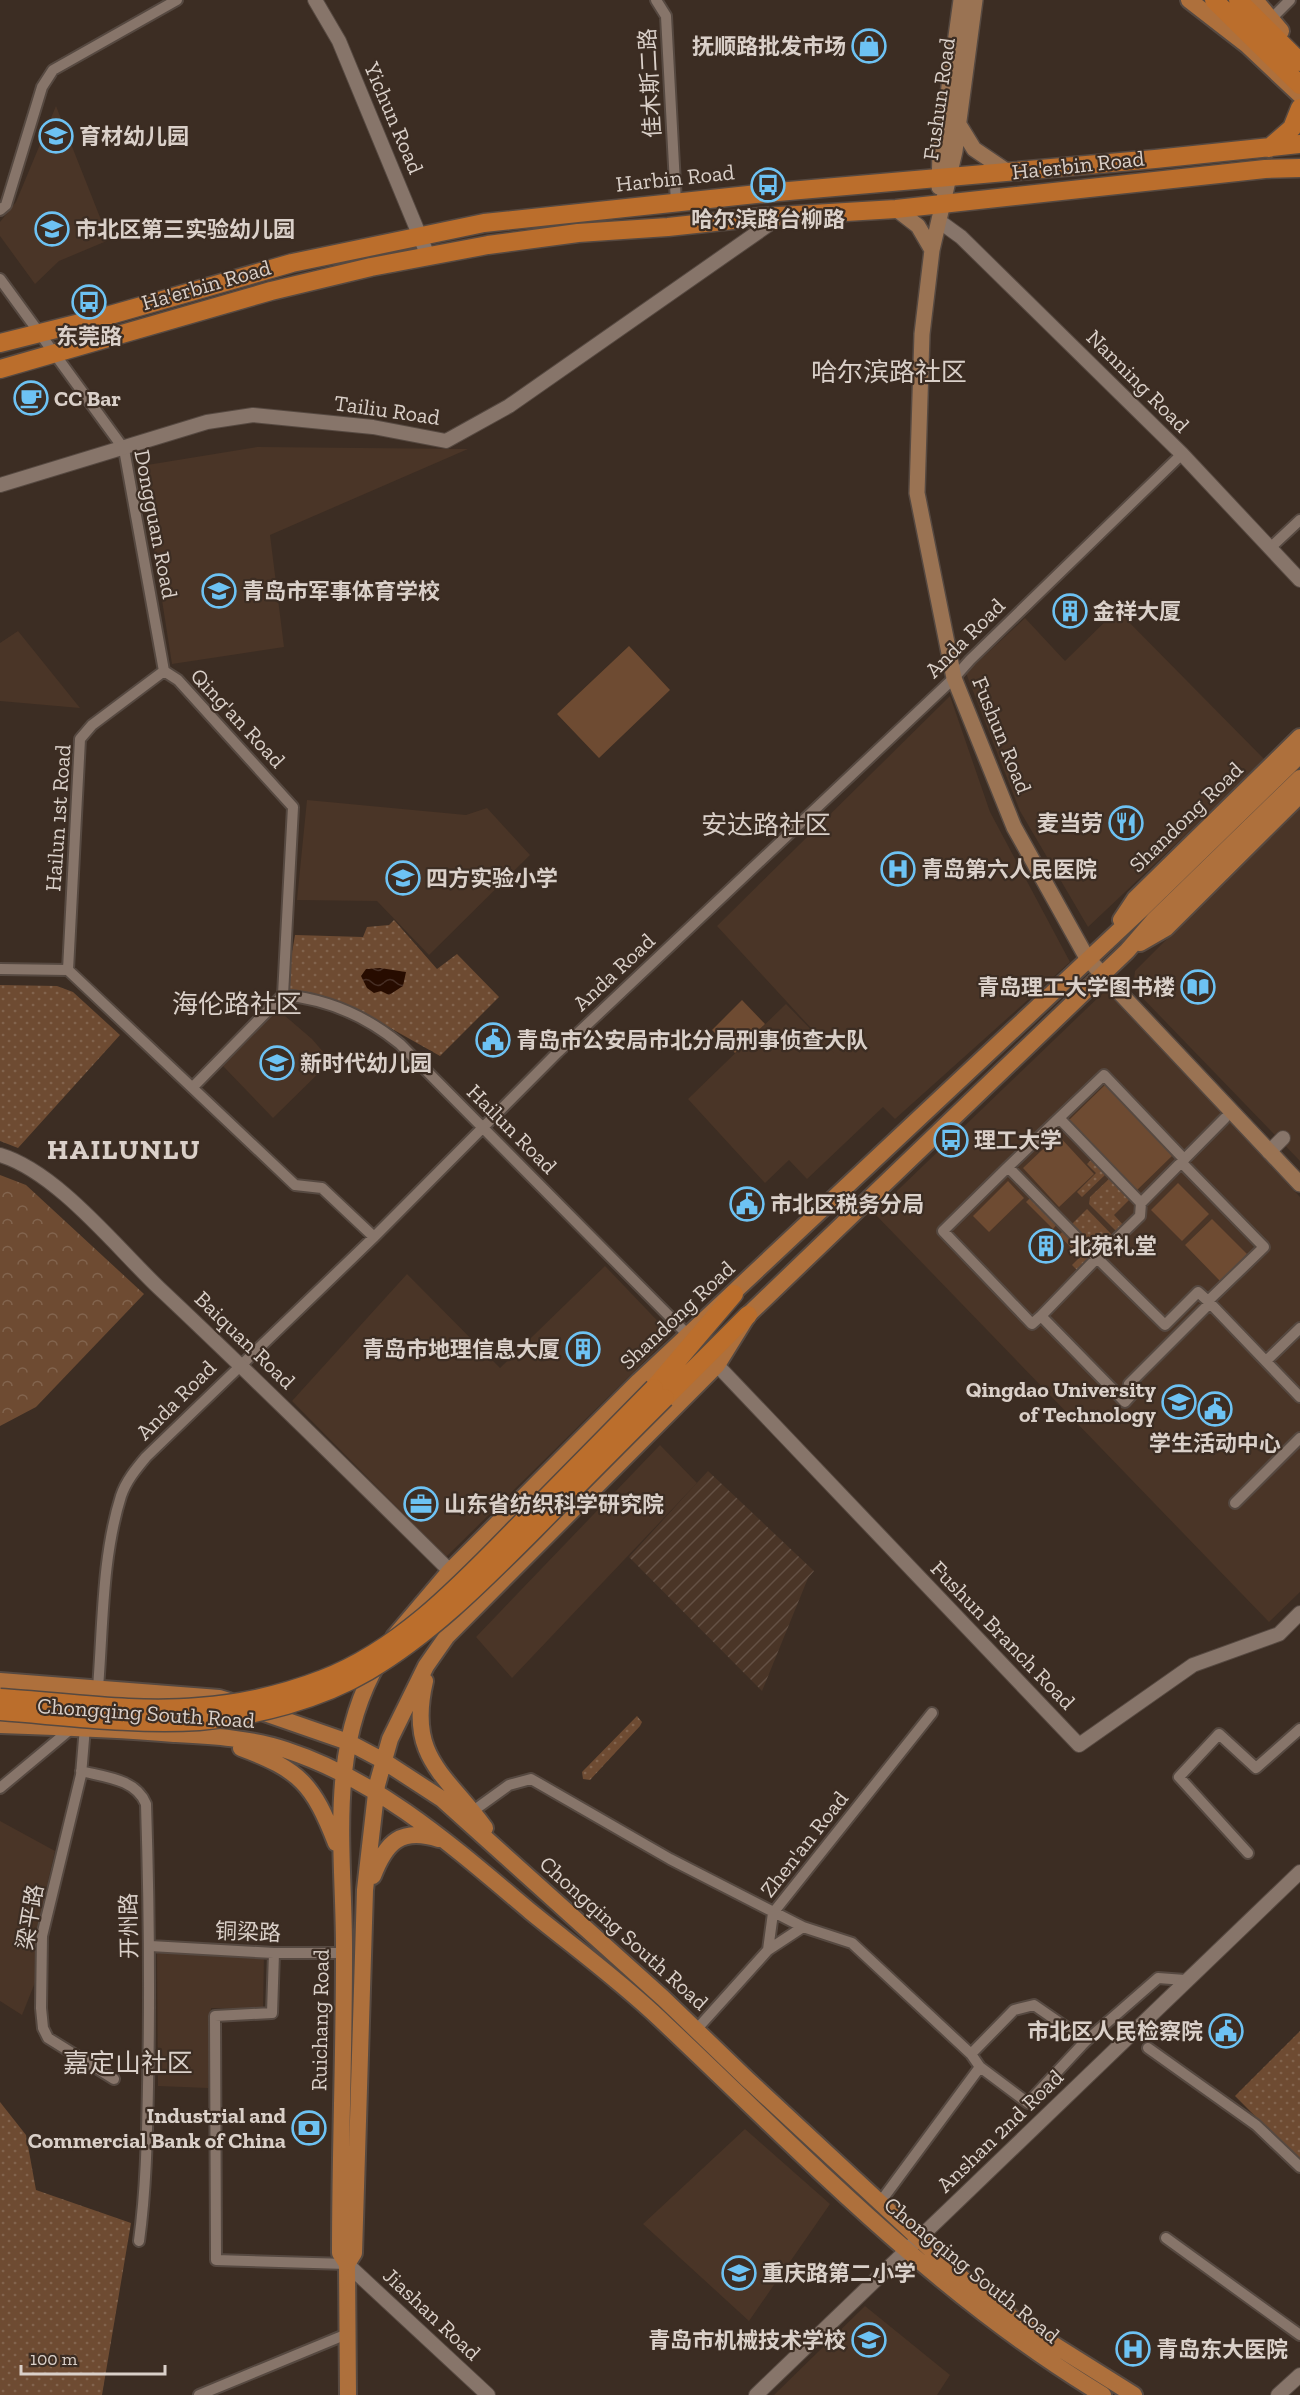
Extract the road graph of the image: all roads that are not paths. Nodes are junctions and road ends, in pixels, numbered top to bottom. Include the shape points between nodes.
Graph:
1 (177, 0) edge
2 (315, 0) edge
3 (656, 0) edge
4 (961, 0) edge
5 (975, 0) edge
6 (1190, 0) edge
7 (1214, 0) edge
8 (1238, 0) edge
9 (1255, 0) edge
10 (1290, 0) edge
11 (1270, 20) junction
12 (1300, 51) edge
13 (1300, 62) edge
14 (1300, 85) edge
15 (1300, 95) edge
16 (1300, 108) edge
17 (958, 123) junction
18 (1300, 144) edge
19 (1269, 148) junction
20 (1300, 160) edge
21 (1300, 168) edge
22 (1265, 169) junction
23 (1008, 172) junction
24 (944, 178) junction
25 (941, 202) junction
26 (676, 203) junction
27 (896, 209) junction
28 (0, 210) edge
29 (782, 216) junction
30 (939, 221) junction
31 (420, 236) junction
32 (932, 250) junction
33 (428, 256) junction
34 (0, 279) edge
35 (39, 333) junction
36 (0, 343) edge
37 (54, 354) junction
38 (0, 369) edge
39 (123, 449) junction
40 (1182, 454) junction
41 (0, 485) edge
42 (1300, 520) edge
43 (1270, 548) junction
44 (1300, 580) edge
45 (164, 671) junction
46 (954, 678) junction
47 (1300, 737) edge
48 (1300, 755) edge
49 (1300, 778) edge
50 (1300, 795) edge
51 (1111, 936) junction
52 (1127, 951) junction
53 (1087, 958) junction
54 (0, 969) edge
55 (68, 970) junction
56 (1103, 974) junction
57 (283, 995) junction
58 (193, 1087) junction
59 (1228, 1115) junction
60 (1059, 1118) junction
61 (483, 1126) junction
62 (1283, 1138) dead end
63 (1269, 1152) junction
64 (0, 1155) edge
65 (1182, 1160) junction
66 (1008, 1167) junction
67 (1300, 1184) edge
68 (1141, 1203) junction
69 (374, 1236) junction
70 (1097, 1258) junction
71 (734, 1294) junction
72 (1209, 1302) junction
73 (748, 1315) junction
74 (1041, 1316) junction
75 (1300, 1328) edge
76 (687, 1334) junction
77 (1266, 1361) junction
78 (240, 1363) junction
79 (717, 1365) junction
80 (659, 1393) junction
81 (1300, 1397) edge
82 (1300, 1438) edge
83 (1235, 1503) dead end
84 (450, 1571) junction
85 (1300, 1613) edge
86 (404, 1622) junction
87 (431, 1657) junction
88 (0, 1681) edge
89 (98, 1688) junction
90 (0, 1698) edge
91 (219, 1698) junction
92 (0, 1711) edge
93 (932, 1713) dead end
94 (0, 1725) edge
95 (80, 1727) junction
96 (1300, 1729) edge
97 (212, 1736) junction
98 (348, 1742) junction
99 (382, 1760) junction
100 (81, 1771) junction
101 (344, 1774) junction
102 (0, 1788) edge
103 (376, 1791) junction
104 (472, 1810) junction
105 (445, 1840) junction
106 (1248, 1853) dead end
107 (340, 1854) junction
108 (505, 1856) junction
109 (1300, 1872) edge
110 (365, 1890) junction
111 (773, 1913) junction
112 (803, 1928) junction
113 (150, 1946) junction
114 (768, 1950) junction
115 (274, 1953) junction
116 (344, 1953) junction
117 (1185, 1980) junction
118 (696, 2030) junction
119 (1086, 2041) junction
120 (1148, 2048) dead end
121 (971, 2054) junction
122 (980, 2067) junction
123 (114, 2079) dead end
124 (1300, 2167) edge
125 (881, 2201) junction
126 (920, 2238) junction
127 (1166, 2238) dead end
128 (139, 2241) dead end
129 (907, 2250) junction
130 (347, 2264) junction
131 (348, 2334) junction
132 (1300, 2335) edge
133 (1300, 2375) edge
134 (199, 2395) edge
135 (348, 2395) edge
136 (488, 2395) edge
137 (756, 2395) edge
138 (1103, 2395) edge
139 (1134, 2395) edge
140 (1278, 2395) edge

1 - 28 street via 52,70 42,87 6,205
2 - 31 street, Yichun Road via 339,41
3 - 26 street, 佳木斯二路 via 666,16
4 - 24 main road, Fushun Road
5 - 17 main road, Fushun Road
6 - 15 main road
7 - 14 highway
8 - 13 highway
9 - 11 main road
10 - 11 street
11 - 12 main road
16 - 19 highway via 1292,128
17 - 23 main road via 974,149
17 - 24 main road, Fushun Road
18 - 19 highway, Ha'erbin Road
19 - 23 highway, Ha'erbin Road
20 - 22 highway, Ha'erbin Road
21 - 22 highway, Ha'erbin Road
22 - 25 highway, Ha'erbin Road
23 - 24 highway, Ha'erbin Road
24 - 25 main road, Fushun Road
24 - 26 highway, Harbin Road
25 - 27 highway, Ha'erbin Road
25 - 30 main road, Fushun Road
26 - 31 highway, Harbin Road via 543,215
27 - 29 highway, Harbin Road
27 - 32 main road via 918,226
29 - 33 highway, Harbin Road via 578,233
29 - 39 street, Tailiu Road via 509,406 446,441 373,427 253,415 207,422
30 - 32 main road, Fushun Road
30 - 40 street, Nanning Road via 961,237
31 - 33 street, Yichun Road
31 - 35 highway, Ha'erbin Road via 292,263
32 - 46 main road, Fushun Road via 922,334 916,493
33 - 37 highway, Ha'erbin Road via 271,291
34 - 35 street, Dongguan Road
35 - 36 highway, Ha'erbin Road
35 - 37 street, Dongguan Road
37 - 38 highway, Ha'erbin Road
37 - 39 street, Dongguan Road
39 - 41 street, Tailiu Road
39 - 45 street, Dongguan Road
40 - 43 street, Nanning Road
40 - 46 street, Anda Road
42 - 43 street
43 - 44 street, Nanning Road
45 - 55 street, Hailun 1st Road via 92,724 80,739
45 - 57 street, Qing'an Road via 178,680 293,807
46 - 53 main road, Fushun Road via 1014,827
46 - 61 street, Anda Road
47 - 51 main road, Shandong Road via 1135,899
48 - 51 main road, Shandong Road
49 - 52 main road
50 - 52 main road via 1166,928
51 - 53 main road, Shandong Road
52 - 56 main road
53 - 56 main road, Fushun Road
53 - 71 main road, Shandong Road
54 - 55 street
55 - 58 street
56 - 59 main road, Fushun Road
56 - 73 main road
57 - 58 street
57 - 61 street, Hailun Road via 321,1000 378,1028 400,1044
58 - 69 street via 295,1185 322,1188
59 - 63 main road, Fushun Road
59 - 65 street
60 - 65 street via 1104,1075
60 - 66 street
60 - 68 street
61 - 69 street, Anda Road
61 - 76 street, Hailun Road
62 - 63 street
63 - 67 main road, Fushun Road
64 - 78 street, Baiquan Road via 20,1161 58,1189
65 - 68 street
65 - 72 street via 1264,1247
66 - 70 street
66 - 74 street via 943,1232 1032,1324
68 - 70 street via 1140,1216
69 - 78 street, Anda Road
70 - 72 street via 1165,1325 1198,1292
70 - 74 street
71 - 76 main road, Shandong Road
71 - 80 highway
72 - 74 street via 1129,1384 1136,1391 1125,1402
72 - 77 street
73 - 79 main road
73 - 80 highway
75 - 77 street
76 - 84 main road, Shandong Road
77 - 81 street
78 - 84 street, Baiquan Road
78 - 89 street, Anda Road via 146,1457 126,1485 110,1549
79 - 85 street, Fushun Branch Road via 1079,1745 1193,1665 1279,1634
79 - 87 main road via 470,1610
80 - 90 highway, bridge via 449,1595 362,1660 323,1679 267,1696 199,1707 158,1709
80 - 92 highway, bridge via 457,1605 368,1671 328,1691 274,1708 201,1720 158,1722
82 - 83 street
84 - 86 main road, Shandong Road
86 - 91 main road via 378,1650 319,1689 265,1701
86 - 98 main road, Shandong Road via 373,1671
87 - 99 main road
87 - 104 main road via 421,1700 425,1748 443,1781
88 - 89 main road, Chongqing South Road
89 - 91 main road, Chongqing South Road
91 - 98 main road, Chongqing South Road
93 - 111 street, Zhen'an Road
94 - 95 main road, Chongqing South Road
95 - 97 main road, Chongqing South Road
95 - 100 street, 梁平路
95 - 102 street
96 - 106 street via 1256,1768 1219,1734 1179,1777
97 - 101 main road, Chongqing South Road via 285,1749
97 - 107 main road via 274,1760 297,1775 318,1802
98 - 99 main road, Chongqing South Road
98 - 101 main road, Shandong Road
99 - 103 main road, Ruichang Road
99 - 108 main road, Chongqing South Road via 442,1799
100 - 113 street, 开州路 via 130,1784 146,1804
100 - 123 street, 梁平路 via 42,1936 43,2028 48,2038
101 - 103 main road, Chongqing South Road
101 - 107 main road, Ruichang Road
103 - 105 main road, Chongqing South Road
103 - 110 main road, Ruichang Road
104 - 108 main road
104 - 111 street via 509,1785 531,1779
105 - 110 main road via 425,1834 391,1843 380,1855
105 - 129 main road, Chongqing South Road via 657,2016
107 - 116 main road, Ruichang Road
108 - 118 main road, Chongqing South Road
109 - 117 street, Anshan 2nd Road
110 - 130 main road, Ruichang Road via 354,2253
111 - 112 street
111 - 114 street, Zhen'an Road
112 - 114 street
112 - 121 street via 852,1943
113 - 115 street, 铜梁路
113 - 128 street, 开州路 via 146,2181
114 - 118 street
115 - 116 street, 铜梁路
115 - 130 street via 272,2013 215,2016 216,2260
116 - 130 main road, Ruichang Road via 340,2253
117 - 119 street via 1158,1978
117 - 126 street, Anshan 2nd Road
118 - 125 main road, Chongqing South Road
119 - 121 street via 1034,2005 1014,2010
119 - 122 street via 1028,2103
120 - 124 street via 1256,2125
121 - 122 street
122 - 125 street
125 - 126 main road, Chongqing South Road
126 - 129 street, Anshan 2nd Road
126 - 139 main road, Chongqing South Road via 957,2274 1016,2321
127 - 132 street
129 - 137 street, Anshan 2nd Road
129 - 138 main road, Chongqing South Road via 1038,2354
130 - 131 main road, Ruichang Road
130 - 136 street, Jiashan Road
131 - 134 street
131 - 135 main road, Ruichang Road
133 - 140 street

